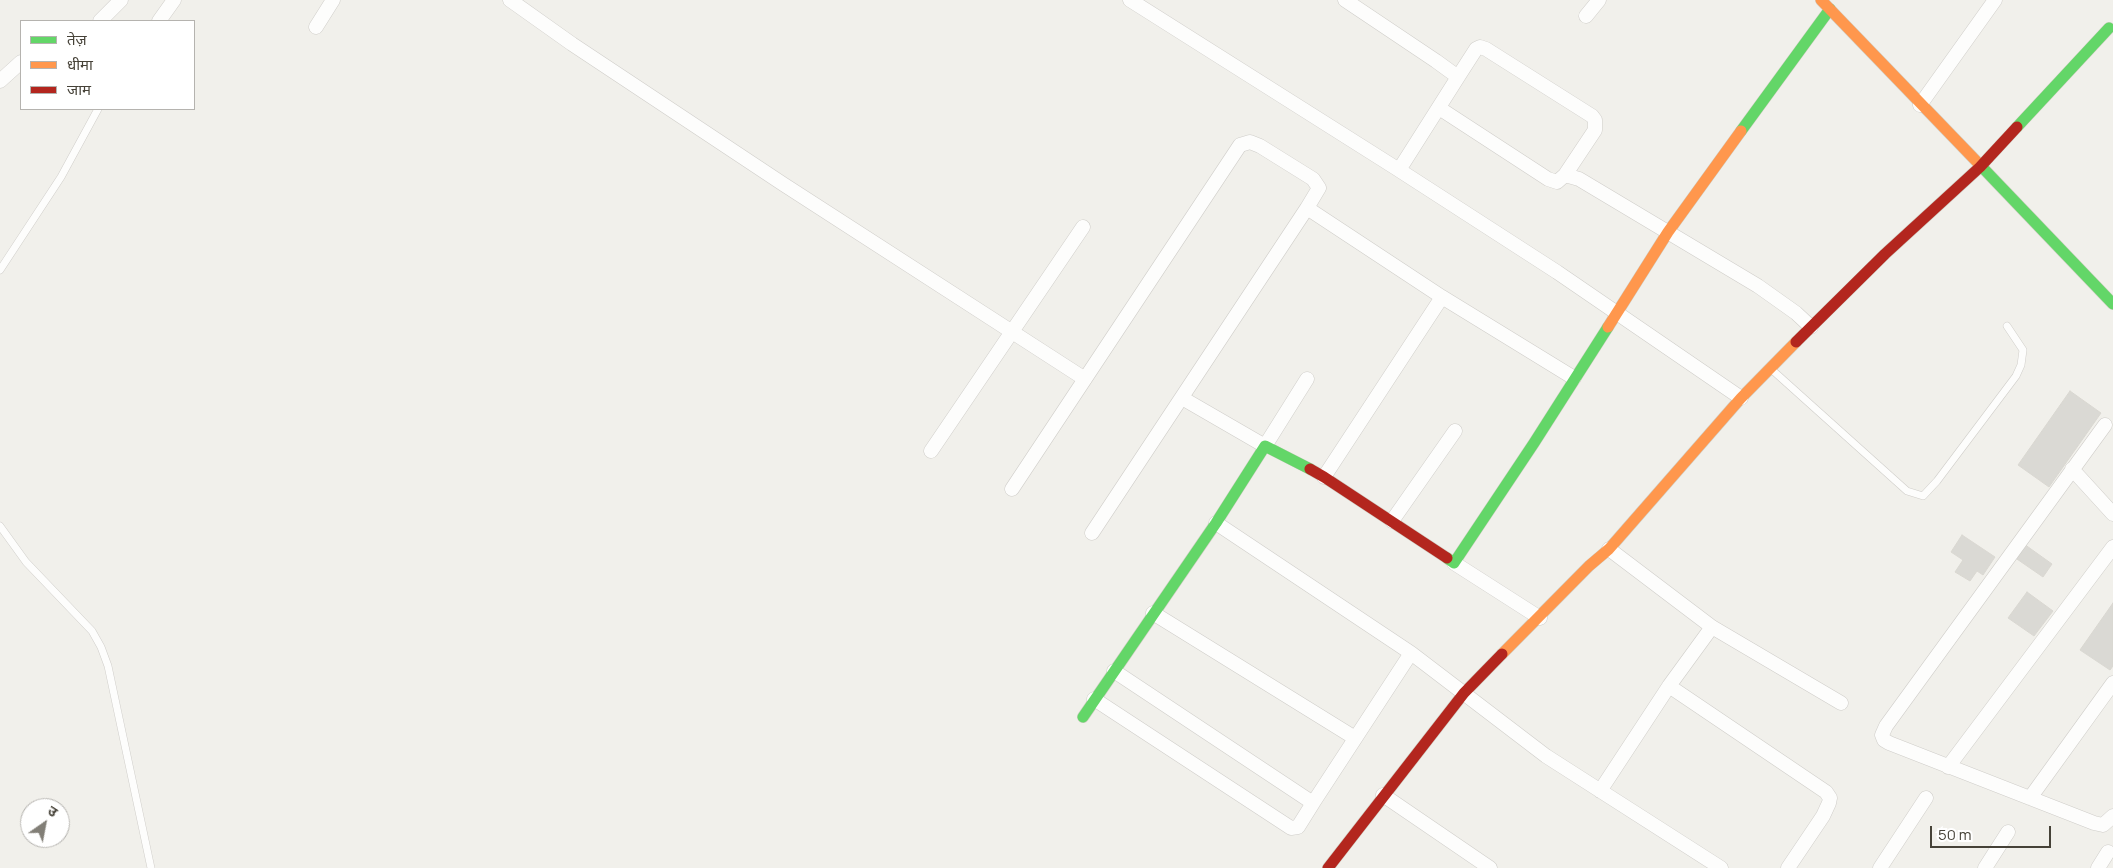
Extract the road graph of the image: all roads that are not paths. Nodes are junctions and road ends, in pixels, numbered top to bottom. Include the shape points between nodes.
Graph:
1 (121, 0) edge
2 (174, 0) edge
3 (333, 0) edge
4 (510, 0) edge
5 (1130, 0) edge
6 (1345, 0) edge
7 (1599, 0) edge
8 (1821, 0) edge
9 (1995, 0) edge
10 (1830, 9) junction
11 (1586, 16) dead end
12 (101, 20) edge
13 (160, 20) edge
14 (316, 27) dead end
15 (2109, 28) dead end
16 (20, 63) edge
17 (1458, 77) junction
18 (0, 81) edge
19 (1920, 105) junction
20 (1439, 108) junction
21 (97, 110) edge
22 (1980, 167) junction
23 (1399, 170) junction
24 (1565, 175) junction
25 (1307, 208) junction
26 (1083, 227) dead end
27 (1668, 232) junction
28 (0, 270) edge
29 (1442, 297) junction
30 (2113, 304) edge
31 (1617, 312) junction
32 (1811, 326) junction
33 (2007, 326) dead end
34 (1011, 333) junction
35 (1770, 368) junction
36 (1574, 378) junction
37 (1085, 379) junction
38 (1307, 380) dead end
39 (1182, 398) junction
40 (1741, 398) junction
41 (2105, 425) dead end
42 (1455, 431) dead end
43 (1265, 446) junction
44 (931, 451) dead end
45 (2072, 469) junction
46 (1324, 477) junction
47 (1012, 489) dead end
48 (2113, 514) edge
49 (1392, 521) junction
50 (1216, 523) junction
51 (0, 526) edge
52 (1092, 533) dead end
53 (2113, 547) edge
54 (1609, 549) junction
55 (1454, 563) junction
56 (1153, 613) junction
57 (1540, 618) junction
58 (1712, 627) junction
59 (1410, 653) junction
60 (1114, 671) junction
61 (2113, 683) edge
62 (1669, 686) junction
63 (1464, 693) junction
64 (1094, 700) junction
65 (1841, 703) dead end
66 (1083, 717) dead end
67 (1355, 738) junction
68 (1948, 767) junction
69 (1600, 791) junction
70 (1383, 795) junction
71 (1926, 798) dead end
72 (2030, 798) junction
73 (1313, 803) junction
74 (2113, 816) edge
75 (2008, 832) dead end
76 (2108, 852) dead end
77 (151, 868) edge
78 (1328, 868) edge
79 (1490, 868) edge
80 (1721, 868) edge
81 (1788, 868) edge
82 (1880, 868) edge
83 (1985, 868) edge
84 (2098, 868) edge

1 - 12 street
2 - 13 street
3 - 14 street
4 - 34 street
5 - 23 street
6 - 17 street
7 - 11 street
8 - 10 street
9 - 19 street
10 - 19 street
10 - 27 street
15 - 22 street
16 - 18 street
17 - 20 street
17 - 24 street via 1480,47 1592,116 1595,130
19 - 22 street
20 - 23 street
20 - 24 street via 1548,180 1556,182
21 - 28 lane via 61,177
22 - 30 street
22 - 32 street
23 - 31 street
24 - 27 street via 1579,179
25 - 29 street
25 - 37 street via 1319,188 1313,179 1260,146 1250,142 1240,145
25 - 39 street
26 - 34 street
27 - 31 street
27 - 32 street via 1758,286
29 - 36 street
29 - 46 street
31 - 36 street
31 - 40 street
32 - 35 street
33 - 35 lane via 2023,350 2022,365 1923,496 1908,491
34 - 37 street
34 - 44 street
35 - 40 street
36 - 55 street
37 - 47 street
38 - 43 street
39 - 43 street
39 - 52 street
40 - 54 street
41 - 45 street
42 - 49 street
43 - 46 street
43 - 50 street
45 - 48 street
45 - 68 street via 1883,730 1884,740 1889,744
46 - 49 street
49 - 55 street
50 - 56 street
50 - 59 street
51 - 77 lane via 26,562 92,630 101,647 108,666
53 - 68 street
54 - 57 street
54 - 58 street
55 - 57 street
56 - 60 street
56 - 67 street
57 - 63 street
58 - 62 street
58 - 65 street
59 - 63 street
59 - 67 street
60 - 64 street
60 - 73 street
61 - 72 street
62 - 69 street
62 - 81 street via 1826,792 1830,798
63 - 69 street via 1546,756
63 - 70 street
64 - 66 street
64 - 73 street via 1291,828 1298,827
67 - 73 street
68 - 72 street
69 - 80 street
70 - 78 street
70 - 79 street
71 - 82 street
72 - 74 street via 2094,824 2103,825
75 - 83 street
76 - 84 street

